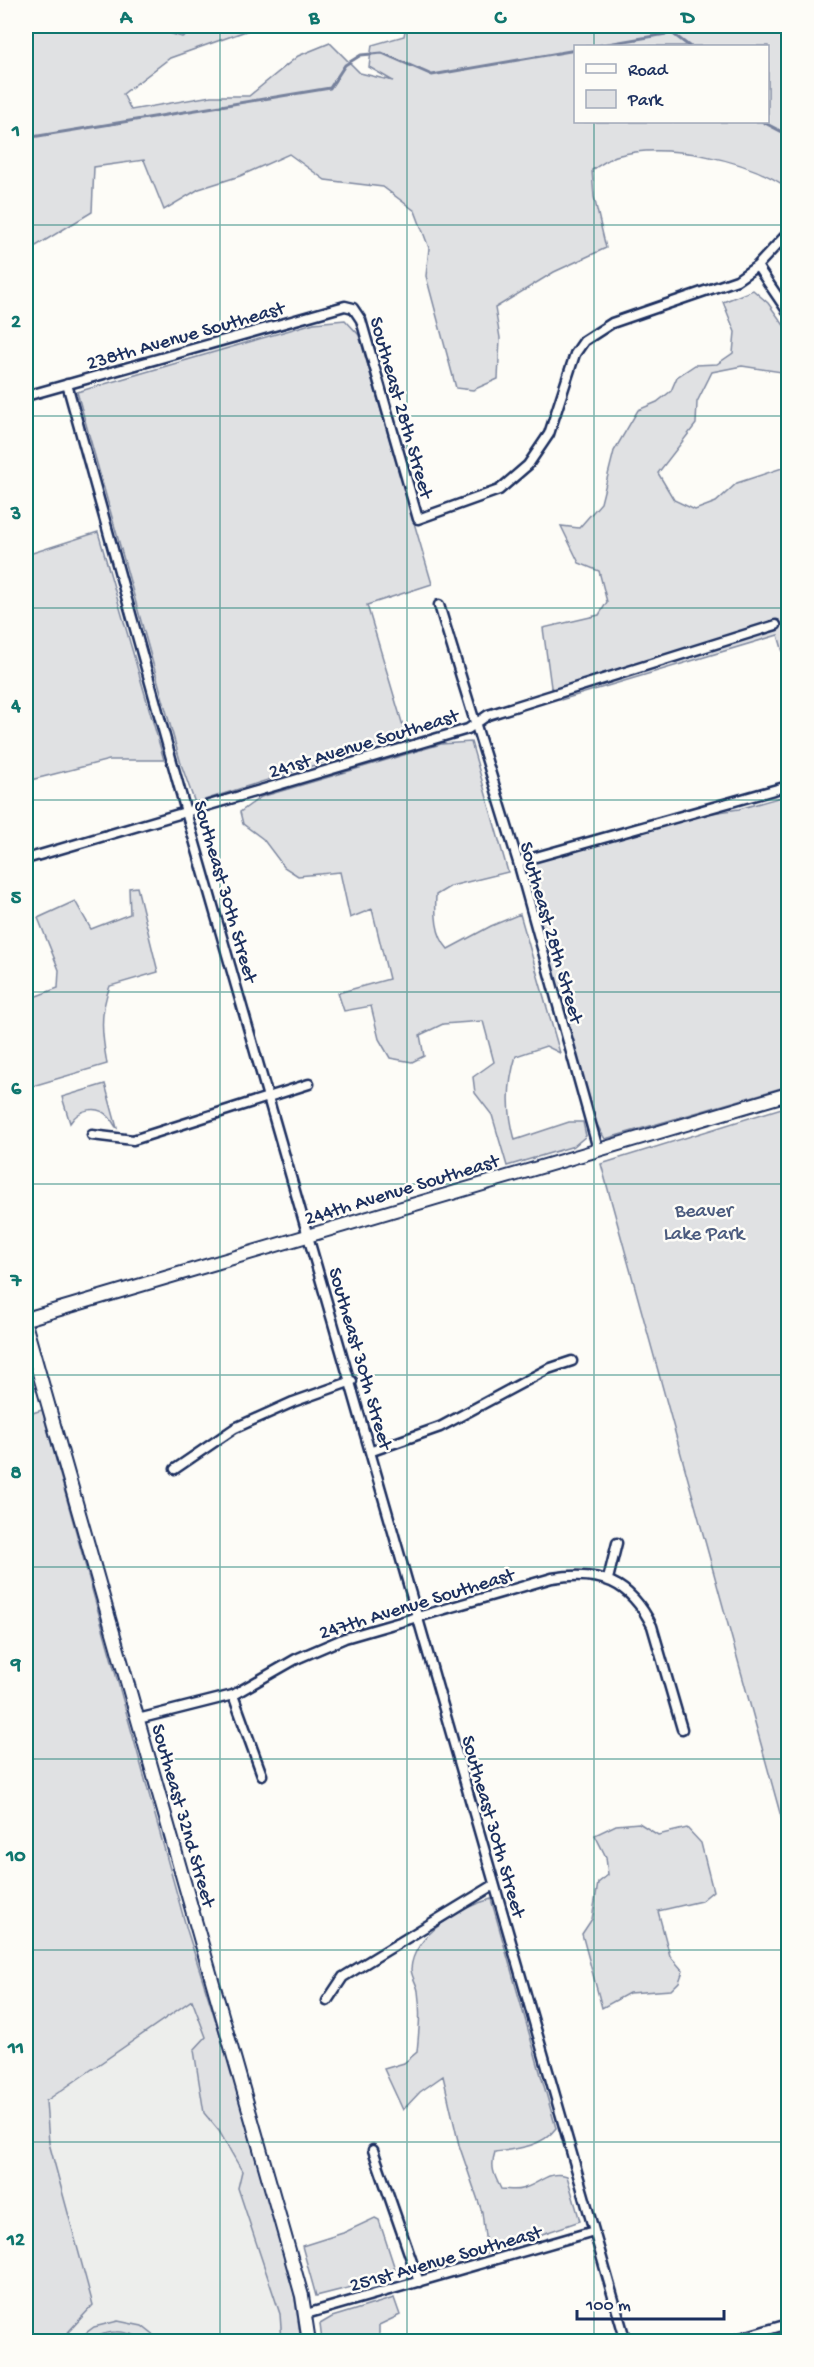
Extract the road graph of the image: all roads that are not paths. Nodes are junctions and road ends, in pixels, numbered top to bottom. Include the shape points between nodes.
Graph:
1 (789, 234) edge
2 (757, 266) junction
3 (353, 308) joint
4 (789, 312) edge
5 (67, 384) junction
6 (26, 396) edge
7 (438, 604) dead end
8 (776, 625) dead end
9 (475, 723) junction
10 (789, 786) edge
11 (186, 812) junction
12 (26, 859) edge
13 (518, 862) junction
14 (309, 1084) dead end
15 (789, 1094) edge
16 (269, 1096) junction
17 (92, 1136) dead end
18 (598, 1149) junction
19 (309, 1236) junction
20 (26, 1319) edge
21 (26, 1327) edge
22 (572, 1361) dead end
23 (351, 1381) junction
24 (372, 1451) junction
25 (175, 1469) dead end
26 (617, 1543) dead end
27 (608, 1579) junction
28 (419, 1618) junction
29 (233, 1695) junction
30 (138, 1719) junction
31 (682, 1729) dead end
32 (262, 1775) dead end
33 (494, 1885) junction
34 (327, 2001) dead end
35 (373, 2150) dead end
36 (594, 2231) junction
37 (418, 2282) junction
38 (306, 2314) junction
39 (789, 2324) edge
40 (309, 2342) edge
41 (626, 2342) edge
42 (727, 2342) edge

1 - 2 street
2 - 3 street, Southeast 28th Street via 727,285 597,331 575,354 549,434 528,465 499,490 418,519 361,320
2 - 4 street
3 - 5 street, 238th Avenue Southeast via 345,306
5 - 6 street, 238th Avenue Southeast
5 - 11 street, Southeast 30th Street
7 - 9 street, Southeast 28th Street
8 - 9 street, 241st Avenue Southeast via 488,715
9 - 11 street, 241st Avenue Southeast via 468,729
9 - 13 street, Southeast 28th Street
10 - 13 street
11 - 12 street, 241st Avenue Southeast
11 - 16 street, Southeast 30th Street
13 - 18 street, Southeast 28th Street
14 - 16 street
15 - 18 street, 244th Avenue Southeast
16 - 17 street via 133,1140
16 - 19 street, Southeast 30th Street
18 - 19 street, 244th Avenue Southeast
19 - 20 street, 244th Avenue Southeast
19 - 23 street, Southeast 30th Street
21 - 30 street, Southeast 32nd Street
22 - 24 street via 548,1369 440,1427
23 - 24 street, Southeast 30th Street
23 - 25 street via 235,1428
24 - 28 street, Southeast 30th Street
26 - 27 street
27 - 28 street, 247th Avenue Southeast via 586,1574 552,1578
27 - 31 street via 625,1590 652,1626
28 - 29 street, 247th Avenue Southeast via 317,1648
28 - 33 street, Southeast 30th Street
29 - 30 street, 247th Avenue Southeast
29 - 32 street
30 - 38 street, Southeast 32nd Street
33 - 34 street via 344,1977
33 - 36 street, Southeast 30th Street
35 - 37 street
36 - 37 street, 251st Avenue Southeast
36 - 41 street, Southeast 30th Street
37 - 38 street, 251st Avenue Southeast
38 - 40 street, Southeast 32nd Street
39 - 42 street

